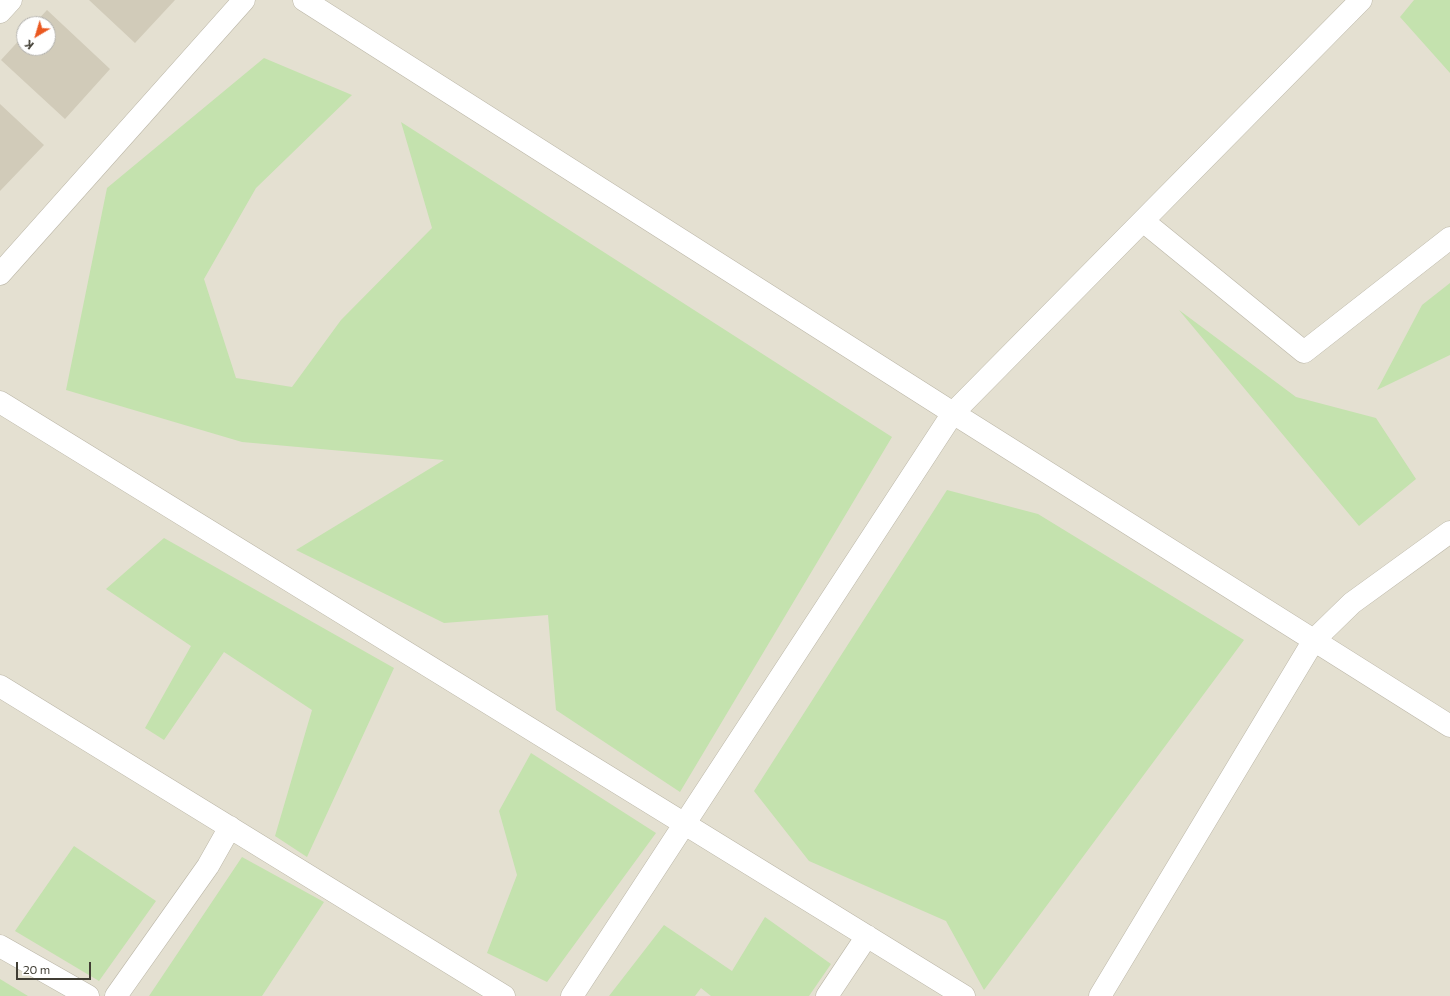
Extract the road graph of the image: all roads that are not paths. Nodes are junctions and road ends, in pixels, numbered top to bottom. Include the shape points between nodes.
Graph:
1 (11, 0) edge
2 (244, 0) edge
3 (304, 0) edge
4 (1361, 0) edge
5 (0, 12) edge
6 (1143, 221) junction
7 (1450, 238) edge
8 (0, 274) edge
9 (0, 402) edge
10 (953, 413) junction
11 (1450, 532) edge
12 (1314, 640) junction
13 (0, 686) edge
14 (1450, 726) edge
15 (684, 823) junction
16 (230, 827) junction
17 (868, 936) junction
18 (0, 946) edge
19 (88, 996) edge
20 (116, 996) edge
21 (504, 996) edge
22 (572, 996) edge
23 (827, 996) edge
24 (964, 996) edge
25 (1100, 996) edge

1 - 5 street
2 - 8 street
3 - 10 street
4 - 6 street
6 - 7 street via 1304,352
6 - 10 street
9 - 15 street
10 - 12 street
10 - 15 street
11 - 12 street via 1352,603
12 - 14 street
12 - 25 street
13 - 16 street
15 - 17 street
15 - 22 street
16 - 20 street via 208,866
16 - 21 street
17 - 23 street
17 - 24 street
18 - 19 street

